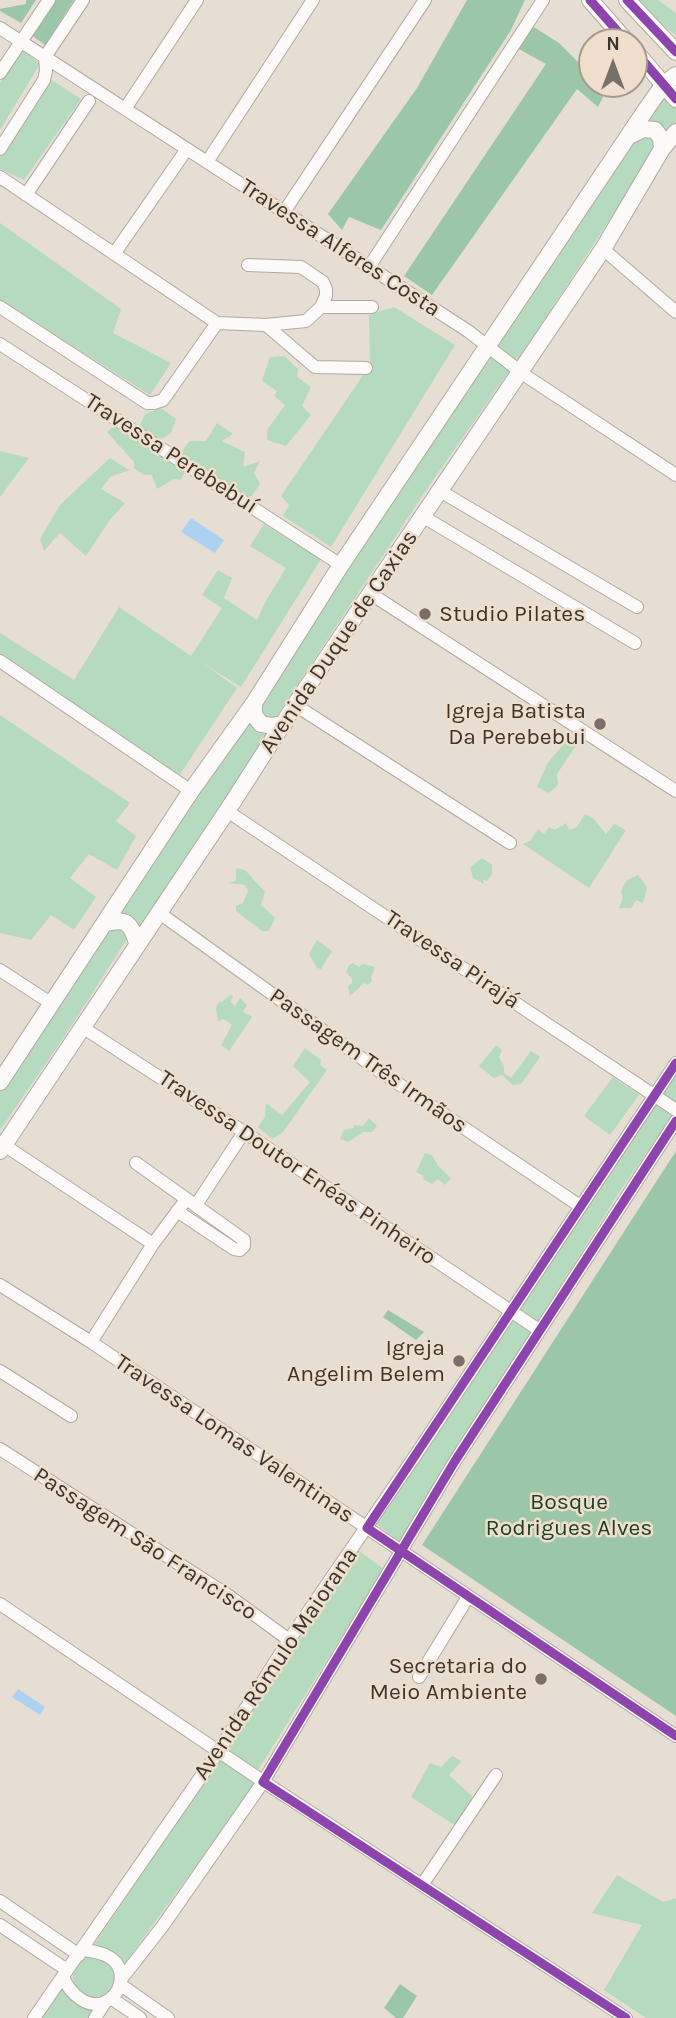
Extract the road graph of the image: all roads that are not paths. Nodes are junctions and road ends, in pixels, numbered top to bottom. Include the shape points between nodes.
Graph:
1 (49, 0) edge
2 (83, 0) edge
3 (197, 0) edge
4 (313, 0) edge
5 (425, 0) edge
6 (543, 0) edge
7 (590, 0) edge
8 (627, 0) edge
9 (0, 28) edge
10 (615, 28) edge
11 (21, 42) junction
12 (676, 52) edge
13 (45, 57) junction
14 (648, 62) edge
15 (0, 73) edge
16 (670, 80) edge
17 (676, 99) edge
18 (89, 102) dead end
19 (125, 109) junction
20 (676, 132) edge
21 (629, 136) junction
22 (0, 149) edge
23 (187, 149) junction
24 (662, 149) junction
25 (207, 162) junction
26 (0, 177) edge
27 (26, 195) junction
28 (284, 212) junction
29 (603, 249) junction
30 (114, 254) junction
31 (248, 265) dead end
32 (369, 267) junction
33 (372, 306) dead end
34 (0, 307) edge
35 (321, 307) junction
36 (676, 312) edge
37 (217, 323) junction
38 (266, 325) junction
39 (0, 344) edge
40 (487, 347) junction
41 (366, 368) dead end
42 (521, 372) junction
43 (676, 475) edge
44 (440, 491) junction
45 (422, 516) junction
46 (341, 565) junction
47 (371, 594) junction
48 (637, 607) dead end
49 (635, 643) dead end
50 (0, 661) edge
51 (254, 703) junction
52 (295, 705) junction
53 (284, 724) junction
54 (191, 791) junction
55 (676, 791) edge
56 (227, 811) junction
57 (510, 843) dead end
58 (158, 912) junction
59 (106, 923) junction
60 (137, 943) junction
61 (0, 970) edge
62 (52, 1004) junction
63 (82, 1027) junction
64 (676, 1063) edge
65 (0, 1082) edge
66 (654, 1095) junction
67 (676, 1110) edge
68 (676, 1121) edge
69 (244, 1132) junction
70 (2, 1148) edge
71 (136, 1164) dead end
72 (191, 1202) junction
73 (580, 1206) junction
74 (177, 1211) junction
75 (153, 1244) junction
76 (0, 1285) edge
77 (510, 1310) junction
78 (538, 1330) junction
79 (91, 1342) junction
80 (0, 1371) edge
81 (71, 1416) dead end
82 (0, 1449) edge
83 (367, 1528) junction
84 (401, 1551) junction
85 (468, 1597) junction
86 (0, 1604) edge
87 (289, 1640) junction
88 (419, 1677) dead end
89 (676, 1737) edge
90 (218, 1752) junction
91 (496, 1775) dead end
92 (263, 1782) junction
93 (422, 1885) junction
94 (0, 1901) edge
95 (20, 1914) junction
96 (4, 1928) edge
97 (81, 1953) junction
98 (65, 1973) junction
99 (121, 1981) junction
100 (109, 2000) junction
101 (34, 2018) edge
102 (95, 2018) edge
103 (140, 2018) edge
104 (169, 2018) edge
105 (626, 2018) edge

1 - 11 street
2 - 13 street
3 - 19 street
4 - 25 street
5 - 28 street
6 - 32 street
7 - 10 main road
8 - 12 main road
9 - 11 street, Travessa Alferes Costa
11 - 13 street, Travessa Alferes Costa
11 - 15 street
13 - 19 street, Travessa Alferes Costa
13 - 22 street via 44,80
14 - 16 main road
16 - 17 main road
16 - 21 main road, Avenida Duque de Caxias
18 - 27 street
19 - 23 street, Travessa Alferes Costa
20 - 24 main road, Avenida Duque de Caxias
21 - 24 main road via 643,129 655,131
21 - 40 main road, Avenida Duque de Caxias
23 - 25 street, Travessa Alferes Costa
23 - 30 street
24 - 29 main road, Avenida Duque de Caxias
25 - 28 street, Travessa Alferes Costa
26 - 27 street
27 - 30 street
28 - 32 street, Travessa Alferes Costa
29 - 36 street
29 - 42 main road, Avenida Duque de Caxias
30 - 37 street
31 - 35 street via 301,267 323,282 326,296
32 - 40 street, Travessa Alferes Costa
33 - 35 street
34 - 37 street via 154,403 163,400
35 - 38 street via 306,321
37 - 38 street
38 - 41 street via 315,367
39 - 46 street, Travessa Perebebuí
40 - 42 street, Travessa Alferes Costa
40 - 46 main road, Avenida Duque de Caxias
42 - 43 street, Travessa Alferes Costa
42 - 44 main road, Avenida Duque de Caxias
44 - 45 main road, Avenida Duque de Caxias
44 - 48 street
45 - 47 main road, Avenida Duque de Caxias
45 - 49 street
46 - 51 main road, Avenida Duque de Caxias
47 - 52 main road, Avenida Duque de Caxias
47 - 55 street
50 - 54 street
51 - 53 main road via 254,715 261,724
51 - 54 main road, Avenida Duque de Caxias
52 - 53 main road, Avenida Duque de Caxias
52 - 57 street
53 - 56 main road, Avenida Duque de Caxias
54 - 59 main road, Avenida Duque de Caxias
56 - 58 main road, Avenida Duque de Caxias
56 - 66 street, Travessa Pirajá
58 - 60 main road, Avenida Duque de Caxias
58 - 73 street, Passagem Três Irmãos via 378,1070
59 - 60 main road via 126,923
59 - 62 main road, Avenida Duque de Caxias
60 - 63 main road, Avenida Duque de Caxias
61 - 62 street
62 - 65 main road, Avenida Duque de Caxias
63 - 69 street, Travessa Doutor Enéas Pinheiro
63 - 70 main road, Avenida Duque de Caxias
64 - 66 street, Avenida Rômulo Maiorana
66 - 67 street, Travessa Pirajá
66 - 73 street, Avenida Rômulo Maiorana
68 - 78 street, Avenida Rômulo Maiorana
69 - 72 street
69 - 77 street, Travessa Doutor Enéas Pinheiro
70 - 75 street
71 - 72 street
72 - 74 street
72 - 74 street via 244,1240 244,1246 234,1249
73 - 77 street, Avenida Rômulo Maiorana
74 - 75 street
75 - 79 street
76 - 79 street, Travessa Lomas Valentinas
77 - 78 street, Travessa Doutor Enéas Pinheiro
77 - 83 street, Avenida Rômulo Maiorana
78 - 84 street, Avenida Rômulo Maiorana
79 - 83 street, Travessa Lomas Valentinas
80 - 81 street
82 - 87 street, Passagem São Francisco via 229,1596
83 - 84 street, Travessa Lomas Valentinas
83 - 87 street, Avenida Rômulo Maiorana
84 - 85 street, Travessa Lomas Valentinas
84 - 92 street, Avenida Rômulo Maiorana
85 - 88 street
85 - 89 street, Travessa Lomas Valentinas
86 - 90 street
87 - 90 street, Avenida Rômulo Maiorana
90 - 92 street
90 - 97 street, Avenida Rômulo Maiorana
91 - 93 street
92 - 93 street
92 - 99 street, Avenida Rômulo Maiorana
93 - 105 street
94 - 95 street
95 - 96 street
95 - 97 street
96 - 98 street
97 - 98 street, Avenida Rômulo Maiorana
97 - 99 street via 94,1951 110,1957 120,1970
98 - 100 street via 77,1998
98 - 101 street, Avenida Rômulo Maiorana
99 - 100 street
99 - 104 street
100 - 102 street
100 - 103 street

